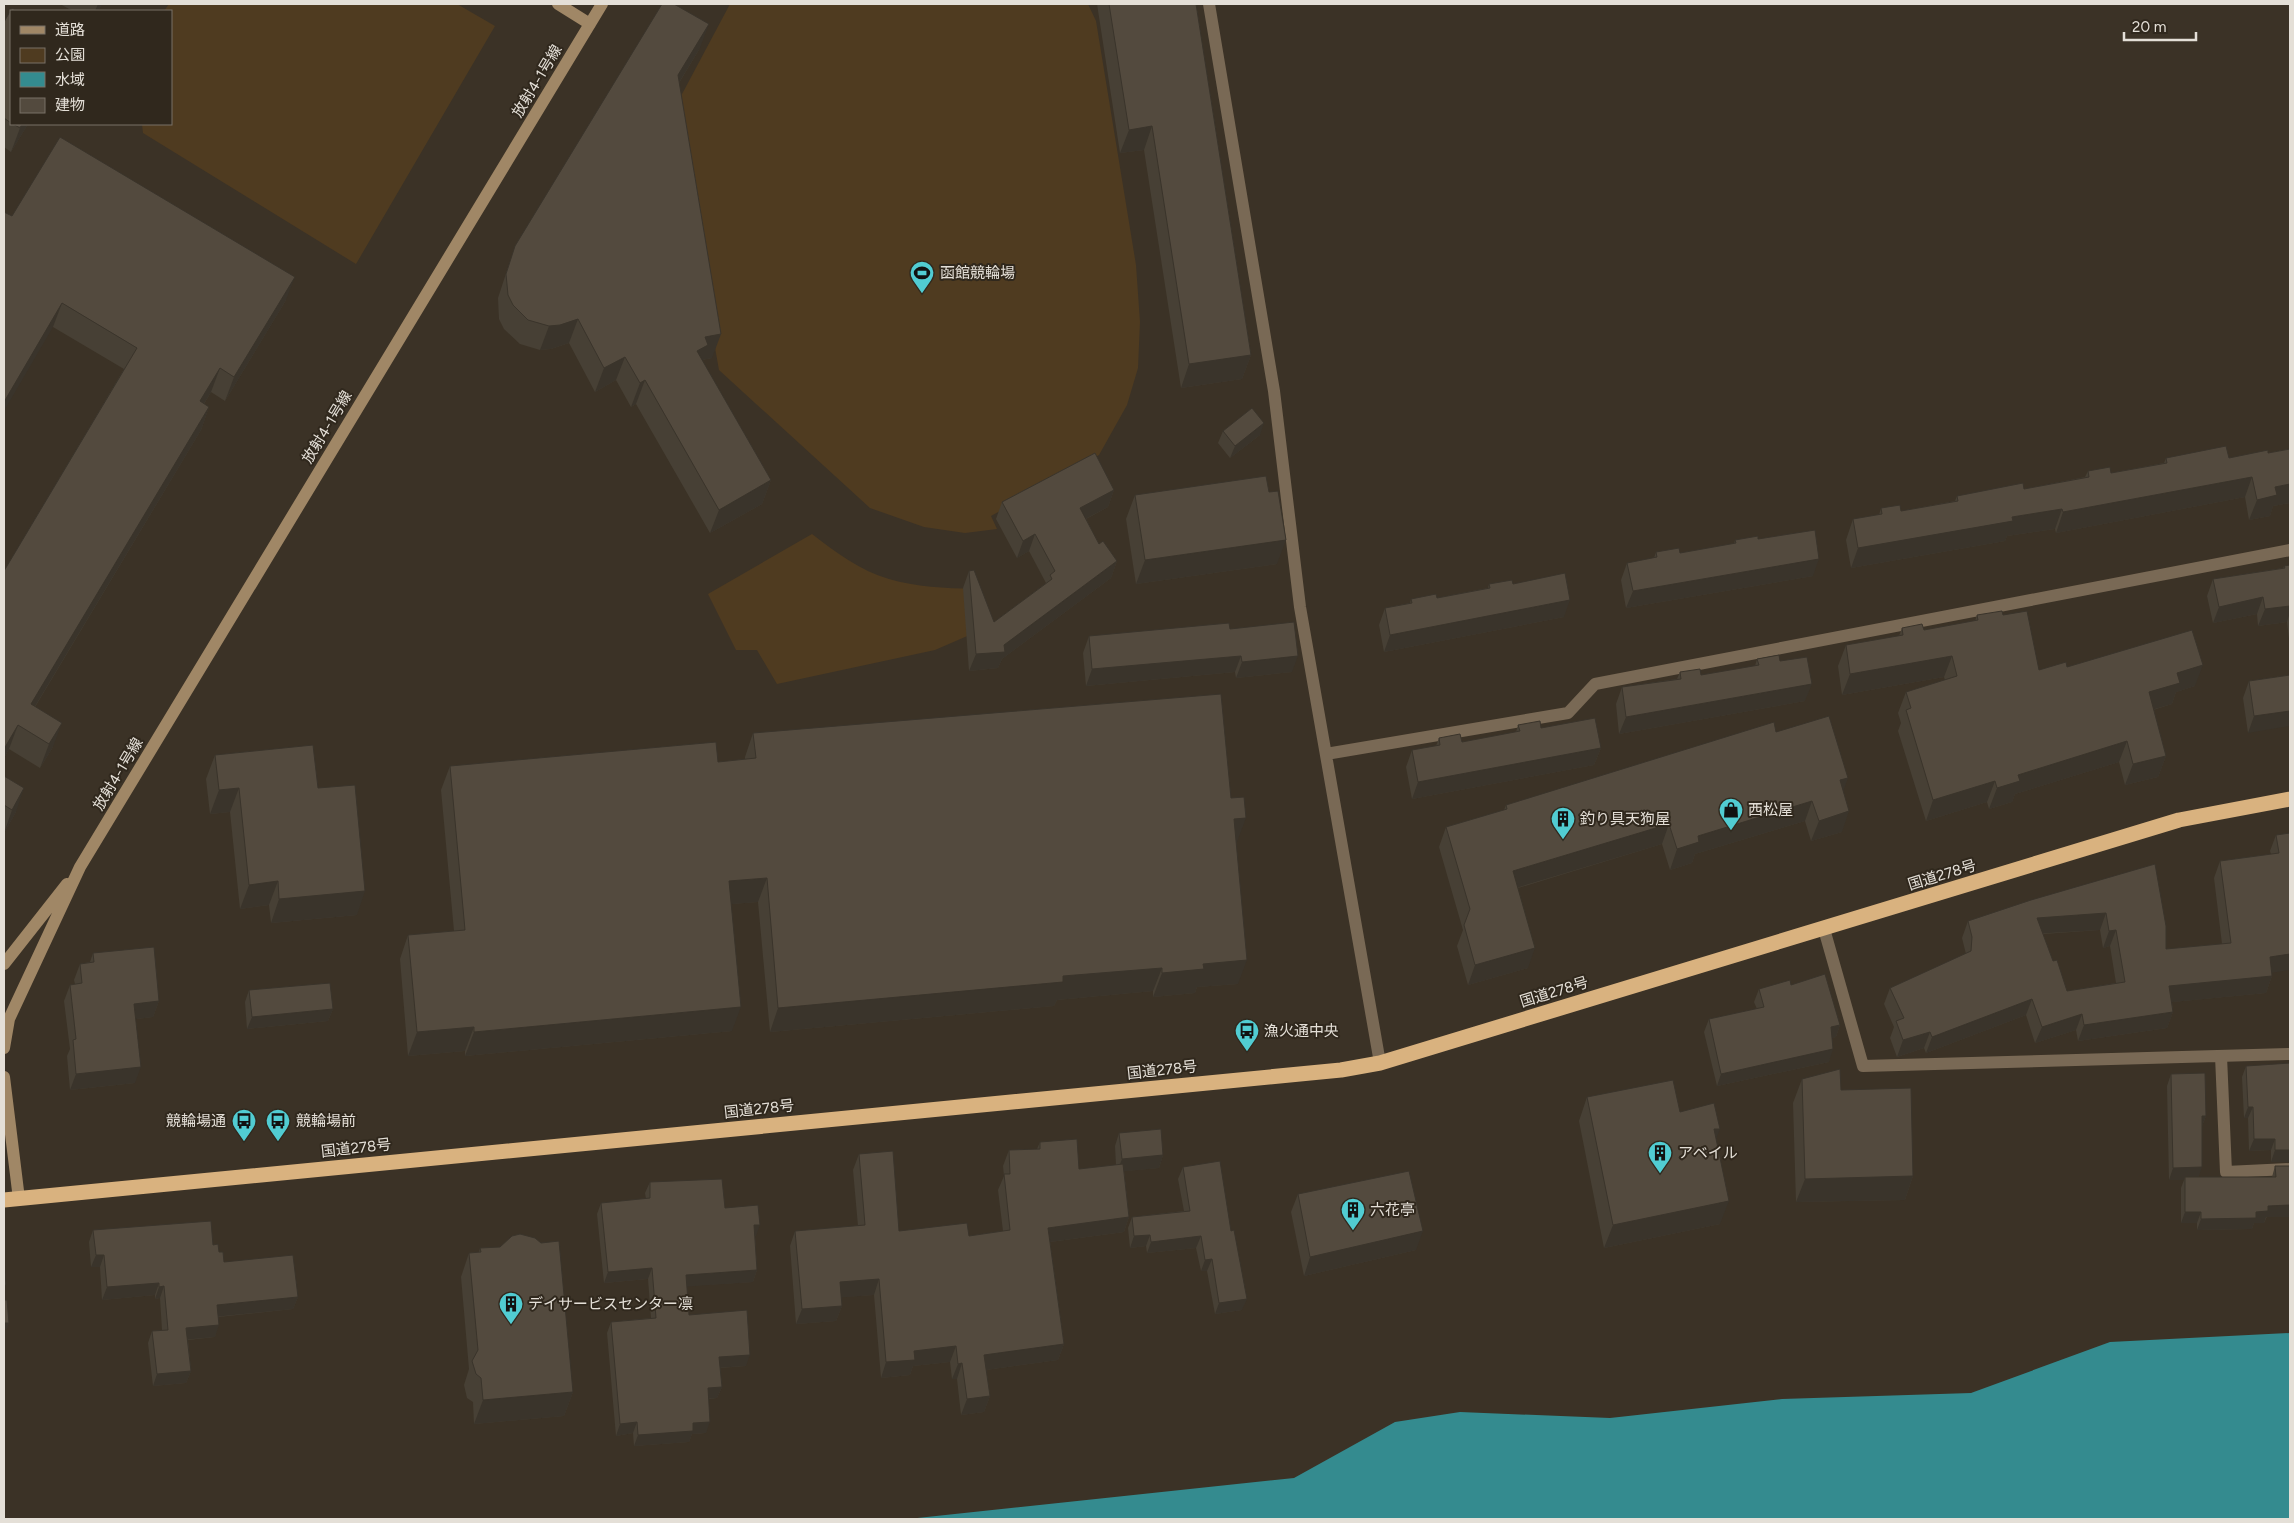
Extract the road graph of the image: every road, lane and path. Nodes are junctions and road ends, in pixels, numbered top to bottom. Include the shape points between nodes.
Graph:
1 (558, 4) edge
2 (602, 4) edge
3 (1209, 4) edge
4 (590, 24) junction
5 (2290, 550) edge
6 (1326, 754) junction
7 (2290, 799) edge
8 (80, 867) junction
9 (1824, 929) junction
10 (4, 964) edge
11 (4, 1048) edge
12 (2290, 1054) edge
13 (2220, 1056) junction
14 (1380, 1063) junction
15 (4, 1077) edge
16 (2290, 1169) edge
17 (19, 1199) junction
18 (4, 1200) edge

1 - 4 street
2 - 4 street, 放射4-1号線
3 - 6 street via 1274,390 1300,607
4 - 8 street, 放射4-1号線
5 - 6 street via 1595,684 1568,713
6 - 14 street
7 - 9 highway, 国道278号 via 2180,820
8 - 10 street, 放射4-1号線
8 - 11 street, 放射4-1号線 via 9,1019
9 - 13 street via 1863,1066
9 - 14 highway, 国道278号
12 - 13 street
13 - 16 street via 2226,1172
14 - 17 highway, 国道278号 via 1331,1071
15 - 17 street
17 - 18 highway, 国道278号

